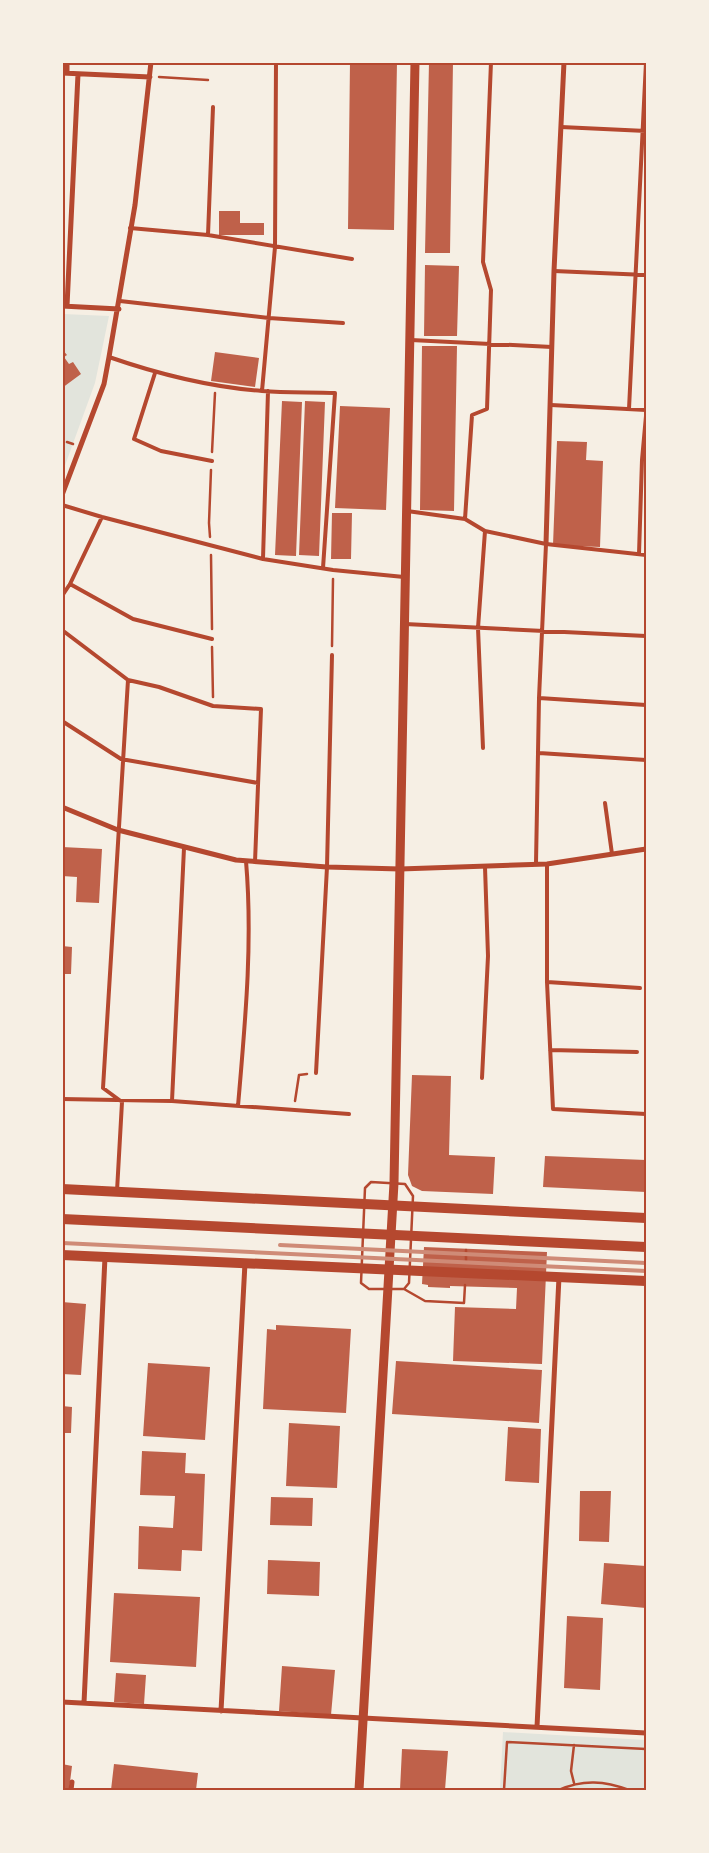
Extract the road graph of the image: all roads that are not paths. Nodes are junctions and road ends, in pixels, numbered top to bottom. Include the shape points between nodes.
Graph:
1 (68, 62) edge
2 (151, 62) edge
3 (276, 62) edge
4 (415, 62) edge
5 (491, 62) edge
6 (564, 62) edge
7 (646, 62) edge
8 (65, 73) edge
9 (78, 74) junction
10 (153, 77) junction
11 (213, 107) dead end
12 (561, 127) junction
13 (644, 131) edge
14 (130, 228) junction
15 (208, 235) junction
16 (276, 247) junction
17 (352, 259) dead end
18 (554, 271) junction
19 (635, 274) junction
20 (646, 275) edge
21 (120, 301) junction
22 (65, 306) edge
23 (119, 309) junction
24 (269, 318) junction
25 (343, 323) dead end
26 (411, 340) junction
27 (490, 345) junction
28 (552, 347) junction
29 (109, 357) junction
30 (155, 373) junction
31 (262, 391) junction
32 (268, 391) junction
33 (551, 405) junction
34 (629, 409) junction
35 (646, 410) edge
36 (646, 416) edge
37 (212, 461) dead end
38 (62, 495) edge
39 (62, 505) edge
40 (406, 511) junction
41 (102, 517) junction
42 (465, 519) junction
43 (484, 531) junction
44 (546, 544) junction
45 (639, 554) junction
46 (646, 555) edge
47 (264, 559) junction
48 (322, 568) junction
49 (405, 577) junction
50 (70, 584) junction
51 (62, 596) edge
52 (406, 624) junction
53 (478, 628) junction
54 (62, 630) edge
55 (543, 632) junction
56 (646, 636) edge
57 (212, 639) dead end
58 (332, 655) road end
59 (128, 680) junction
60 (539, 698) junction
61 (646, 705) edge
62 (62, 721) edge
63 (483, 748) dead end
64 (540, 753) junction
65 (122, 759) junction
66 (646, 760) edge
67 (258, 784) junction
68 (606, 803) dead end
69 (62, 807) edge
70 (118, 830) junction
71 (646, 842) edge
72 (184, 848) junction
73 (646, 849) edge
74 (612, 854) junction
75 (246, 861) junction
76 (255, 862) junction
77 (536, 863) junction
78 (547, 864) junction
79 (327, 867) junction
80 (485, 867) junction
81 (400, 869) junction
82 (646, 879) edge
83 (548, 982) junction
84 (640, 988) dead end
85 (550, 1050) junction
86 (637, 1052) dead end
87 (316, 1074) road end
88 (482, 1078) dead end
89 (62, 1099) edge
90 (172, 1101) junction
91 (122, 1102) junction
92 (238, 1106) junction
93 (349, 1114) dead end
94 (646, 1114) edge
95 (62, 1189) edge
96 (117, 1192) junction
97 (393, 1206) junction
98 (646, 1218) edge
99 (62, 1219) edge
100 (391, 1235) junction
101 (646, 1247) edge
102 (62, 1255) edge
103 (105, 1257) junction
104 (245, 1263) junction
105 (389, 1269) junction
106 (559, 1277) junction
107 (646, 1281) edge
108 (62, 1702) edge
109 (84, 1704) junction
110 (221, 1711) junction
111 (363, 1718) junction
112 (537, 1727) junction
113 (646, 1733) edge
114 (72, 1782) dead end
115 (71, 1790) edge
116 (358, 1790) edge

1 - 8 street
2 - 10 street
3 - 16 lane
4 - 26 street
5 - 27 lane via 483,262 491,290
6 - 12 street
7 - 13 lane
8 - 9 street
9 - 10 street
9 - 22 street
10 - 14 street
11 - 15 lane
12 - 13 lane
12 - 18 street
13 - 19 lane
14 - 15 lane
14 - 21 street
15 - 16 lane
16 - 17 lane
16 - 24 lane
18 - 19 lane
18 - 28 street
19 - 20 lane
19 - 34 lane
21 - 23 street
21 - 24 lane
22 - 23 street
23 - 29 street
24 - 25 lane
24 - 31 lane
26 - 27 lane
26 - 40 street
27 - 28 lane
27 - 42 lane via 487,409 472,415
28 - 33 street
29 - 30 lane
29 - 38 street via 104,384
30 - 31 lane
30 - 37 lane via 134,439 161,450
31 - 32 lane
32 - 47 lane
32 - 48 lane via 335,392
33 - 34 lane
33 - 44 street
34 - 35 lane
36 - 45 lane
39 - 41 lane
40 - 42 lane
40 - 49 street
41 - 47 lane
41 - 50 lane
42 - 43 lane
43 - 44 lane
43 - 53 lane
44 - 45 lane
44 - 55 lane
45 - 46 lane
47 - 48 lane
48 - 49 lane
49 - 52 street
50 - 51 lane
50 - 57 lane via 134,619
52 - 53 lane
52 - 81 street
53 - 55 lane
53 - 63 lane
54 - 59 lane
55 - 56 lane
55 - 60 lane
58 - 79 lane
59 - 65 lane
59 - 67 lane via 213,706 261,709
60 - 61 lane
60 - 64 lane
62 - 65 lane
64 - 66 lane
64 - 77 lane
65 - 67 lane
65 - 70 lane
67 - 76 lane
68 - 74 lane
69 - 70 street
70 - 72 street
70 - 91 lane via 102,1088
71 - 73 lane
72 - 75 street
72 - 90 lane
73 - 74 street
73 - 82 lane
74 - 78 street
75 - 76 street
75 - 92 lane via 250,906 249,976
76 - 79 street
77 - 78 street
77 - 80 street
78 - 83 lane
79 - 81 street
79 - 87 lane
80 - 81 street
80 - 88 lane via 488,956
81 - 97 street
83 - 84 lane
83 - 85 lane
85 - 86 lane
85 - 94 lane via 552,1109
89 - 91 lane
90 - 91 lane
90 - 92 lane
91 - 96 lane
92 - 93 lane
95 - 96 main road
96 - 97 main road
97 - 98 main road
97 - 100 street
99 - 100 main road
100 - 101 main road
100 - 105 street
102 - 103 main road
103 - 104 main road
103 - 109 street
104 - 105 main road
104 - 110 street
105 - 106 main road
105 - 111 street
106 - 107 main road
106 - 112 street
108 - 109 street
109 - 110 street
110 - 111 street
111 - 112 street
111 - 116 street
112 - 113 street
114 - 115 street

